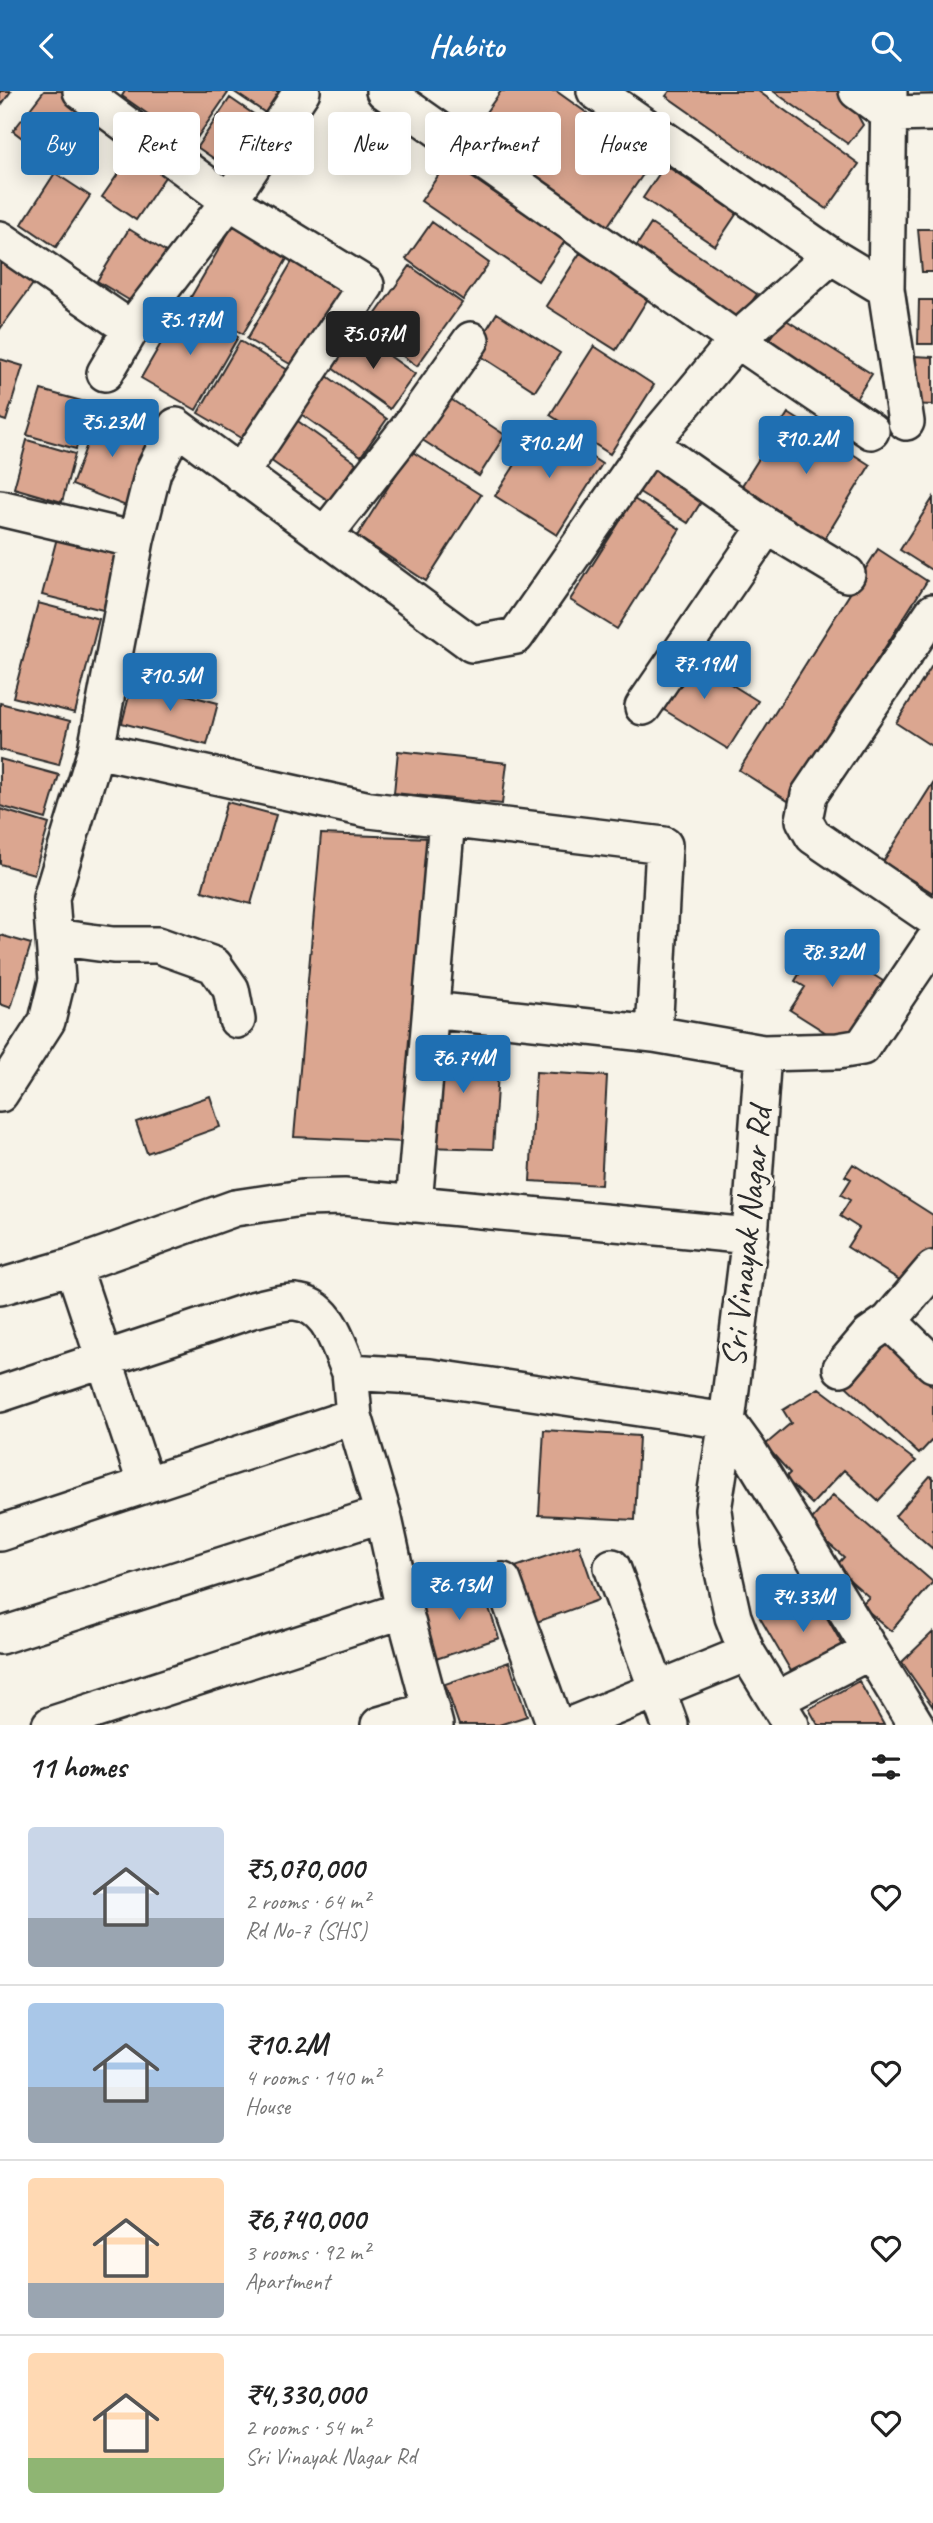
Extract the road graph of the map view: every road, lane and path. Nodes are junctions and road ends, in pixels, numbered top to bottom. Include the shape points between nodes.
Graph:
1 (81, 91) edge
2 (302, 91) edge
3 (384, 91) edge
4 (596, 91) edge
5 (857, 91) edge
6 (889, 103) edge
7 (933, 113) edge
8 (229, 201) junction
9 (0, 239) edge
10 (831, 255) junction
11 (886, 289) junction
12 (131, 329) junction
13 (471, 340) dead end
14 (737, 340) junction
15 (105, 373) dead end
16 (906, 422) dead end
17 (871, 431) dead end
18 (650, 444) junction
19 (240, 474) junction
20 (0, 508) edge
21 (767, 526) junction
22 (325, 535) junction
23 (136, 540) junction
24 (847, 574) dead end
25 (933, 612) edge
26 (643, 707) dead end
27 (96, 750) junction
28 (447, 819) junction
29 (933, 918) edge
30 (54, 937) junction
31 (933, 942) edge
32 (430, 1010) junction
33 (237, 1020) dead end
34 (654, 1034) junction
35 (763, 1053) junction
36 (0, 1094) edge
37 (414, 1204) junction
38 (750, 1236) junction
39 (73, 1266) junction
40 (933, 1269) edge
41 (0, 1287) edge
42 (889, 1321) junction
43 (104, 1359) junction
44 (933, 1364) edge
45 (841, 1368) dead end
46 (350, 1372) junction
47 (0, 1394) edge
48 (354, 1416) junction
49 (727, 1421) junction
50 (146, 1485) junction
51 (383, 1514) junction
52 (0, 1533) edge
53 (612, 1567) dead end
54 (503, 1581) dead end
55 (404, 1610) junction
56 (0, 1636) edge
57 (871, 1651) junction
58 (747, 1653) junction
59 (656, 1692) junction
60 (784, 1713) edge
61 (433, 1718) edge
62 (50, 1725) edge
63 (379, 1725) edge
64 (555, 1725) edge
65 (571, 1725) edge
66 (670, 1725) edge
67 (916, 1725) edge

1 - 8 street
2 - 8 street
3 - 14 street
4 - 10 street
5 - 6 street
6 - 7 street
6 - 11 street
8 - 12 street
8 - 19 street via 366,285
9 - 12 street
10 - 11 street
10 - 14 street
11 - 16 street
12 - 15 street
13 - 22 street
14 - 17 street
14 - 18 street
18 - 21 street
18 - 22 street via 516,636 472,644
19 - 22 street
19 - 23 street via 176,426 153,472
20 - 23 street
21 - 24 street
21 - 26 street
23 - 27 street
25 - 29 street via 809,795 804,820 813,836
27 - 28 street via 370,810
27 - 30 street via 51,898
28 - 32 street
28 - 34 street via 664,845
30 - 33 street via 158,945 214,965 231,989
30 - 36 street via 57,980 47,1021
31 - 35 street via 862,1047
32 - 34 street
32 - 37 street
34 - 35 street
35 - 38 street, Sri Vinayak Nagar Rd
37 - 38 street
37 - 39 street via 344,1197 235,1208
38 - 49 street, Sri Vinayak Nagar Rd
39 - 41 street
39 - 43 street
40 - 42 street
42 - 44 street
42 - 45 street via 869,1335
43 - 46 street via 252,1310 294,1302 312,1306 325,1316
43 - 47 street
43 - 50 street
46 - 48 street
46 - 49 street via 430,1377
48 - 50 street
48 - 51 street
49 - 57 street
49 - 58 street, Sri Vinayak Nagar Rd via 713,1510 733,1617
50 - 52 street
51 - 55 street
51 - 56 street
53 - 59 street
54 - 64 street
55 - 61 street
55 - 62 street
57 - 60 street
57 - 67 street
58 - 59 street
58 - 60 street, Sri Vinayak Nagar Rd
59 - 65 street
59 - 66 street
61 - 63 street

